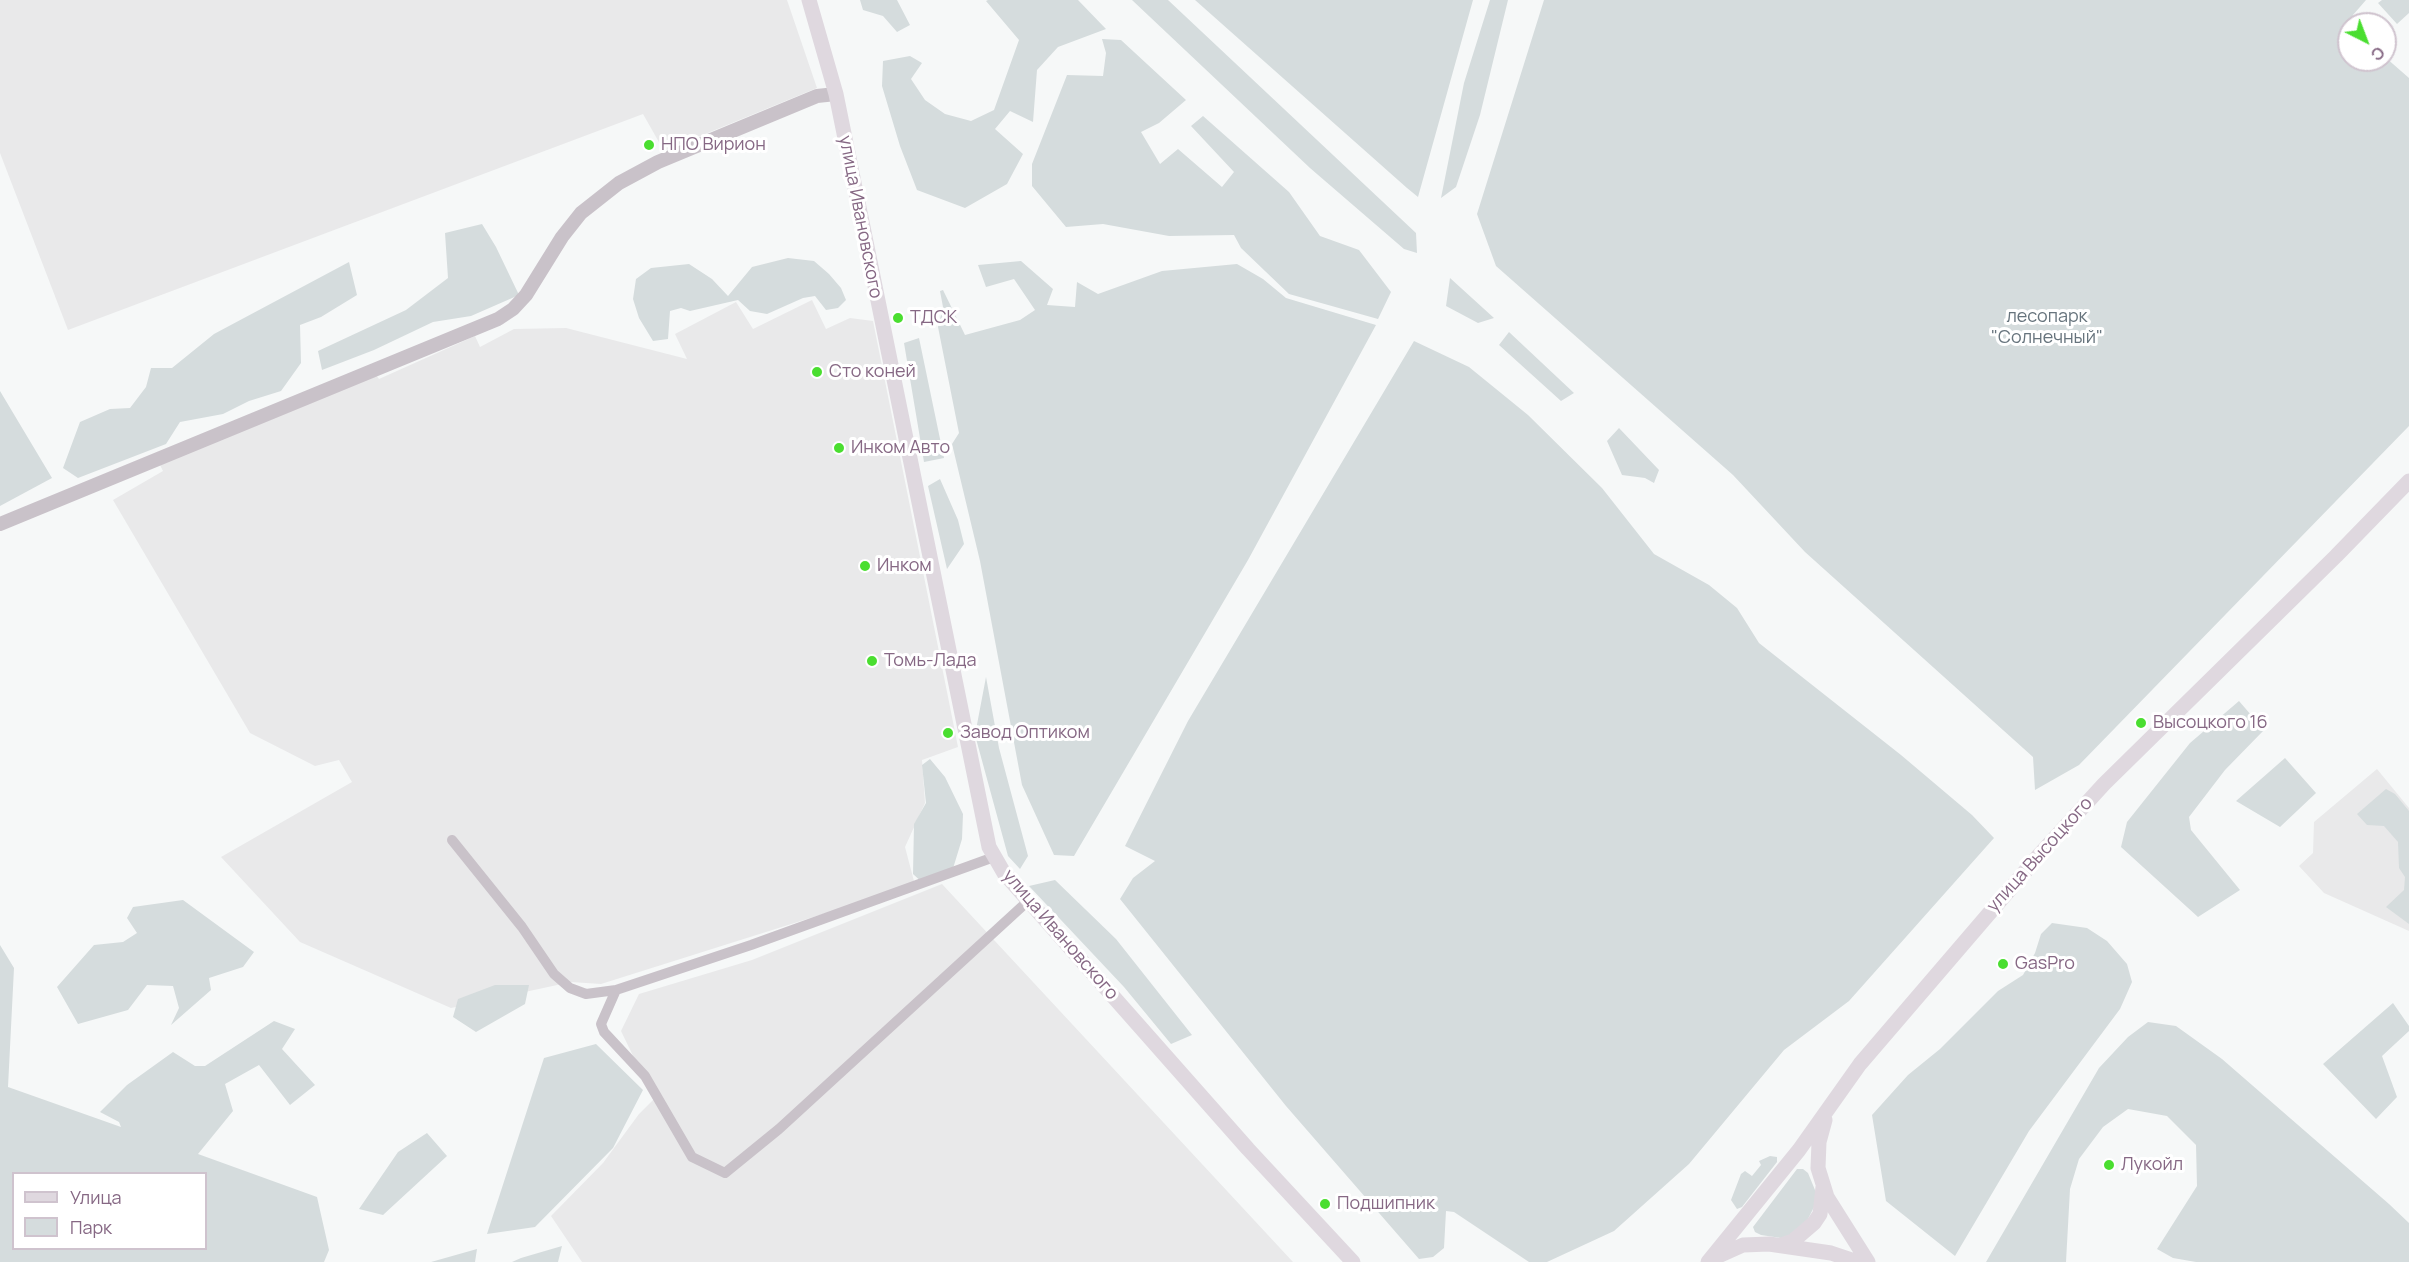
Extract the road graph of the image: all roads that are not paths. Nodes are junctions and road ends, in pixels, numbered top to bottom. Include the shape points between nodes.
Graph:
1 (809, 0) edge
2 (836, 94) junction
3 (2409, 481) edge
4 (0, 524) edge
5 (452, 840) dead end
6 (994, 857) junction
7 (1028, 901) junction
8 (616, 990) junction
9 (1827, 1112) junction
10 (1799, 1150) junction
11 (1818, 1168) junction
12 (1823, 1184) junction
13 (1735, 1230) junction
14 (1775, 1245) junction
15 (1353, 1262) edge
16 (1709, 1262) edge
17 (1858, 1262) edge
18 (1868, 1262) edge

1 - 2 main road, улица Ивановского
2 - 4 street via 817,96 658,162 619,183 581,213 526,295 498,319
2 - 6 main road, улица Ивановского via 982,823
3 - 9 main road, улица Высоцкого via 2066,826 1867,1055
5 - 8 street via 522,927 554,974 570,988 586,994
6 - 7 main road, улица Ивановского
6 - 8 street
7 - 8 street via 779,1129 725,1173 692,1157 645,1076 604,1032 601,1024
7 - 15 main road, улица Ивановского
9 - 10 main road, улица Высоцкого
9 - 11 main road via 1819,1142
10 - 11 main road
10 - 13 main road, улица Высоцкого
11 - 12 main road
12 - 14 main road via 1820,1214 1814,1223 1793,1241
12 - 18 main road via 1827,1197
13 - 14 main road via 1755,1241
13 - 16 main road, улица Высоцкого
14 - 16 main road via 1743,1245
14 - 17 main road via 1831,1253

